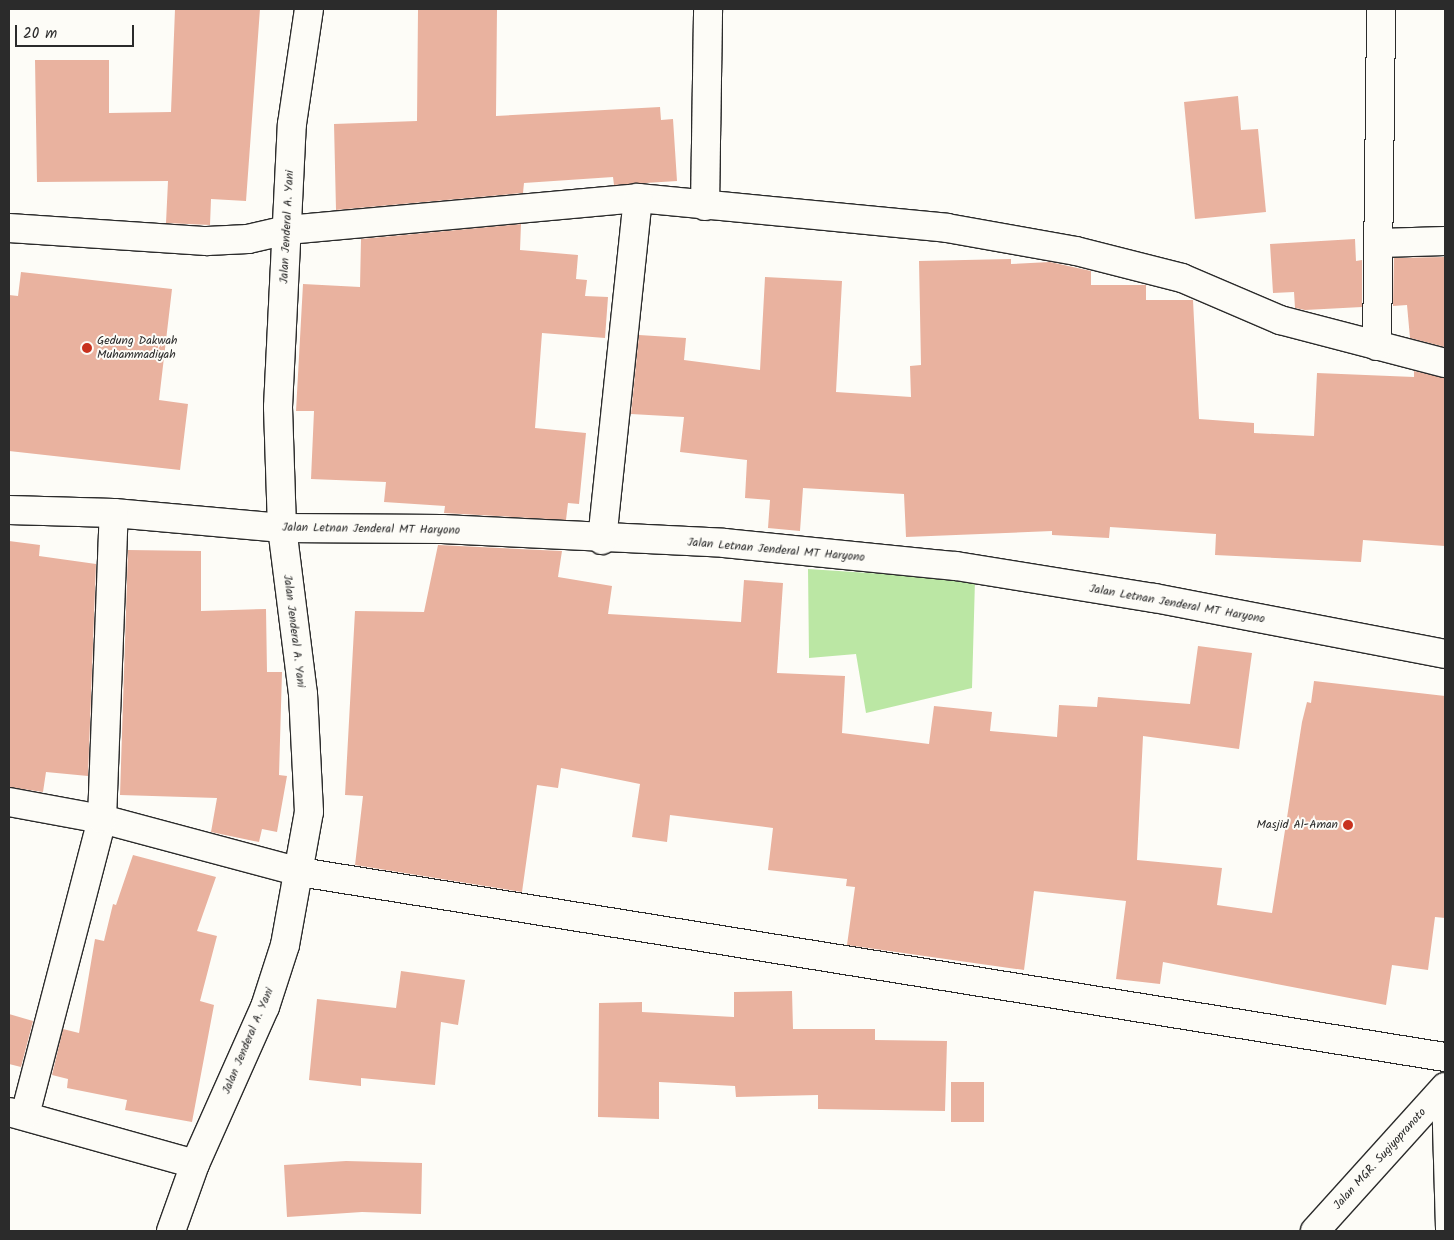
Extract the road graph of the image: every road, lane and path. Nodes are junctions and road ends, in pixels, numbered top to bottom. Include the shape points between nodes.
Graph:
1 (309, 9) edge
2 (708, 9) edge
3 (1381, 9) edge
4 (638, 198) junction
5 (705, 206) junction
6 (9, 228) edge
7 (287, 230) junction
8 (1445, 241) edge
9 (1380, 244) junction
10 (1377, 346) junction
11 (1445, 363) edge
12 (9, 510) edge
13 (114, 513) junction
14 (282, 528) junction
15 (602, 540) junction
16 (1445, 654) edge
17 (9, 802) edge
18 (102, 819) junction
19 (300, 872) junction
20 (1445, 1057) edge
21 (1443, 1090) edge
22 (17, 1114) edge
23 (196, 1164) junction
24 (171, 1231) edge
25 (1315, 1231) edge
26 (1444, 1231) edge

1 - 7 street, Jalan Jenderal A. Yani via 292,124
2 - 5 street
3 - 9 street
4 - 5 street
4 - 7 street
4 - 15 street
5 - 10 street via 947,228 1076,251 1182,278 1280,320
6 - 7 street via 207,241 248,239
7 - 14 street, Jalan Jenderal A. Yani via 278,407
8 - 9 street
9 - 10 street
10 - 11 street
12 - 13 street, Jalan Letnan Jenderal MT Haryono
13 - 14 street, Jalan Letnan Jenderal MT Haryono
13 - 18 street
14 - 15 street, Jalan Letnan Jenderal MT Haryono via 442,529
14 - 19 street, Jalan Jenderal A. Yani via 303,694 308,773 309,812
15 - 16 street, Jalan Letnan Jenderal MT Haryono via 724,543 956,566 1154,598
17 - 18 street
18 - 19 street
18 - 22 street
19 - 20 street
19 - 23 street, Jalan Jenderal A. Yani via 285,945 265,1007
21 - 25 street, Jalan MGR. Sugiyopranoto
21 - 26 lane
22 - 23 street
23 - 24 street, Jalan Jenderal A. Yani

